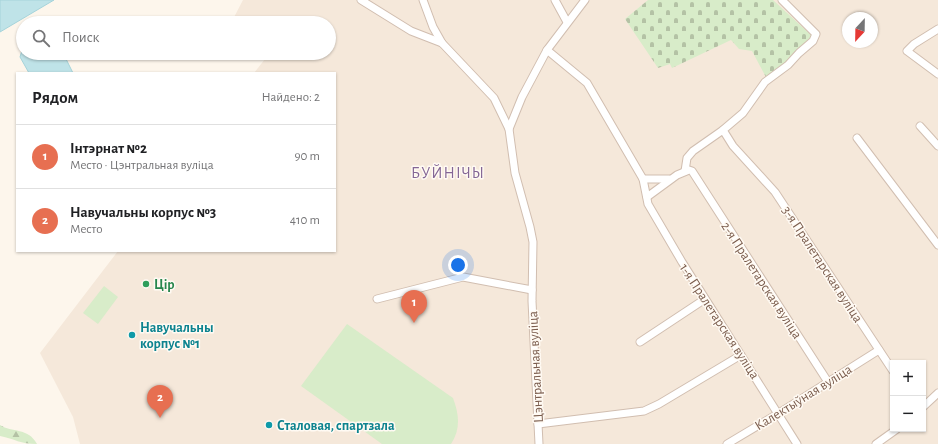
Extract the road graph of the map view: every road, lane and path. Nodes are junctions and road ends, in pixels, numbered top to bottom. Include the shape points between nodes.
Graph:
1 (361, 0) edge
2 (424, 0) edge
3 (555, 0) edge
4 (585, 0) edge
5 (782, 0) edge
6 (567, 22) junction
7 (938, 29) edge
8 (442, 43) junction
9 (547, 50) junction
10 (938, 74) edge
11 (920, 126) dead end
12 (510, 128) junction
13 (723, 130) junction
14 (857, 138) dead end
15 (938, 146) edge
16 (685, 171) junction
17 (673, 178) junction
18 (643, 179) junction
19 (647, 197) junction
20 (938, 245) edge
21 (532, 290) junction
22 (377, 299) dead end
23 (705, 299) junction
24 (640, 342) dead end
25 (879, 350) junction
26 (741, 355) junction
27 (890, 366) edge
28 (828, 382) junction
29 (938, 393) edge
30 (926, 404) edge
31 (779, 414) junction
32 (538, 424) junction
33 (893, 432) edge
34 (539, 444) edge
35 (727, 444) edge
36 (797, 444) edge
37 (876, 444) edge

1 - 8 street via 411,31
2 - 8 street via 433,27
3 - 6 street
4 - 6 street, Цэнтральная вуліца
5 - 13 street via 816,34 788,66 765,82 743,113
6 - 9 street, Цэнтральная вуліца
7 - 10 street via 906,51
8 - 12 street via 494,98
9 - 12 street, Цэнтральная вуліца via 522,97
9 - 18 street via 585,79
11 - 15 street
12 - 21 street, Цэнтральная вуліца via 515,173 530,227
13 - 16 street via 686,158
13 - 25 street, 3-я Пралетарская вуліца via 747,162 775,192
14 - 20 street
16 - 17 street
16 - 28 street, 2-я Пралетарская вуліца via 692,171 697,178
17 - 18 street
17 - 19 street
18 - 19 street
19 - 23 street, 1-я Пралетарская вуліца via 648,204
21 - 22 street via 463,277
21 - 32 street, Цэнтральная вуліца
23 - 24 street
23 - 26 street, 1-я Пралетарская вуліца
25 - 27 street, 3-я Пралетарская вуліца
25 - 28 street, Калектыўная вуліца
26 - 31 street, 1-я Пралетарская вуліца
26 - 32 street via 644,411
28 - 31 street, Калектыўная вуліца
29 - 30 street
31 - 35 street, Калектыўная вуліца
31 - 36 street, 1-я Пралетарская вуліца
32 - 34 street, Цэнтральная вуліца
33 - 37 street

